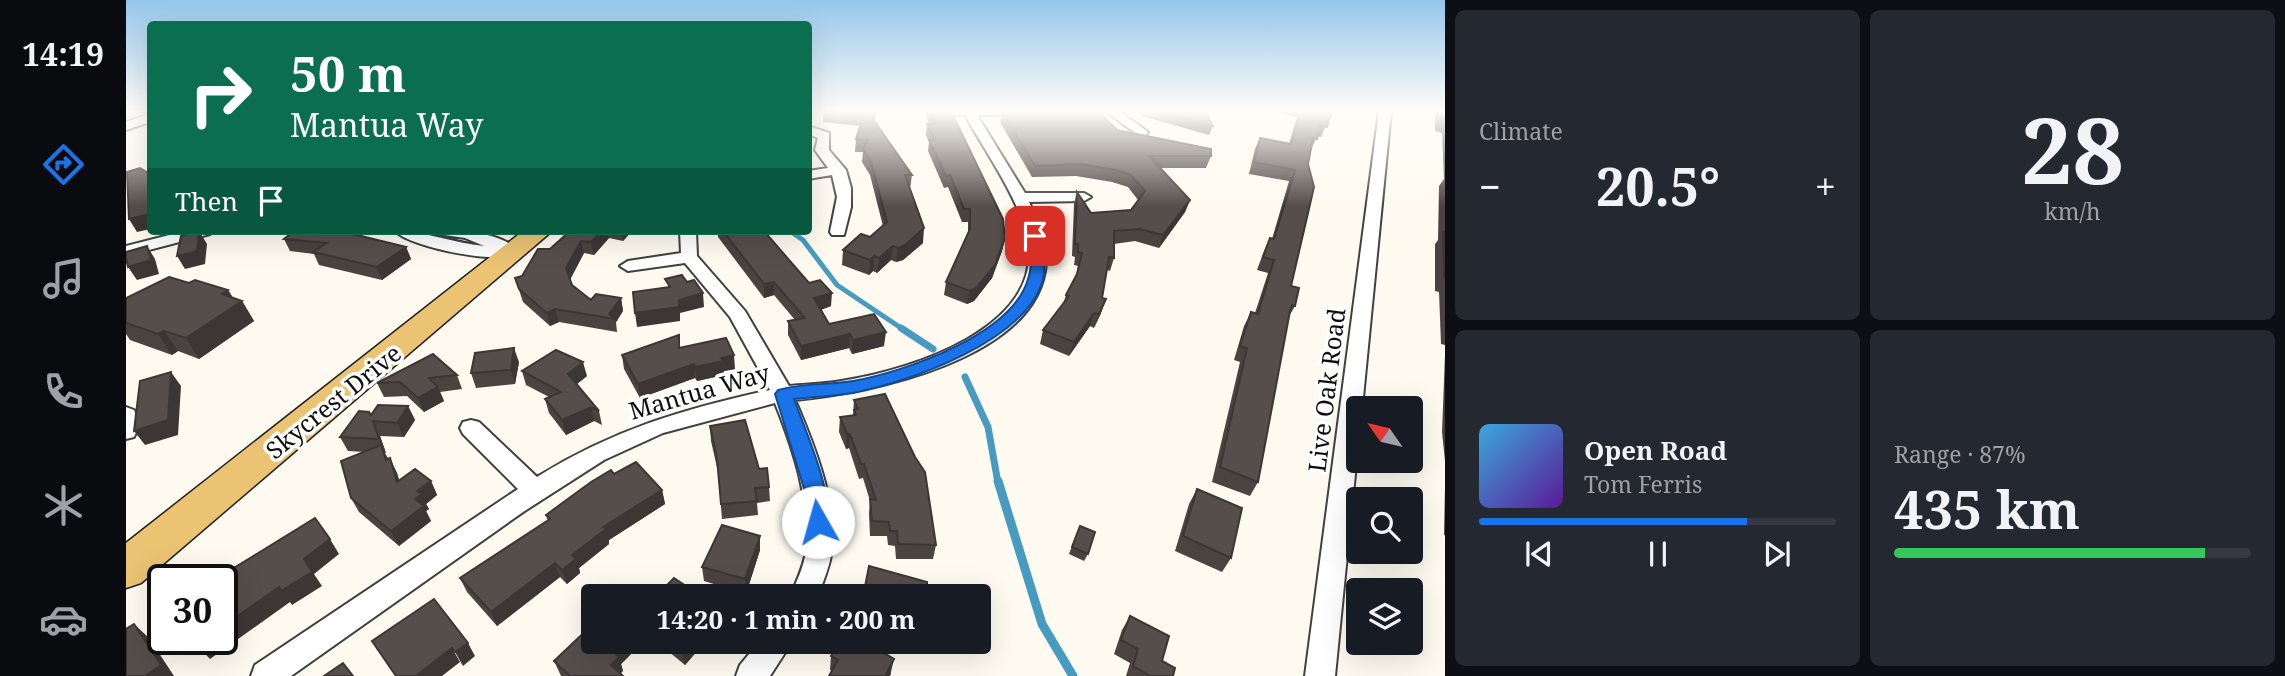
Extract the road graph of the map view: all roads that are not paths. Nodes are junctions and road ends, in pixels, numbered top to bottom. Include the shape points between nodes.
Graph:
1 (824, 143) edge
2 (986, 143) edge
3 (1381, 143) edge
4 (839, 170) junction
5 (812, 174) edge
6 (1084, 197) edge
7 (1018, 198) junction
8 (838, 232) dead end
9 (188, 235) edge
10 (408, 235) edge
11 (465, 235) edge
12 (534, 235) edge
13 (688, 235) edge
14 (126, 251) edge
15 (512, 252) junction
16 (688, 257) junction
17 (628, 267) dead end
18 (784, 394) junction
19 (126, 415) edge
20 (471, 428) dead end
21 (126, 431) edge
22 (535, 490) junction
23 (126, 569) edge
24 (808, 584) edge
25 (768, 654) edge
26 (266, 676) edge
27 (751, 676) edge
28 (1320, 676) edge

1 - 4 street via 822,150
2 - 7 street, Mantua Way
3 - 28 street, Live Oak Road
4 - 5 street
4 - 8 street via 844,194
6 - 7 street
7 - 18 street, Mantua Way via 1035,236 1035,280 999,328 930,365 854,387
9 - 14 street
10 - 15 street via 481,252
11 - 15 street
12 - 15 main road, Skycrest Drive
13 - 16 street
15 - 23 main road, Skycrest Drive
16 - 17 street
16 - 18 street via 753,338
18 - 22 street, Mantua Way via 634,435
18 - 24 street via 816,495 820,549
19 - 21 street
20 - 22 street
22 - 26 street, Mantua Way
25 - 27 street

